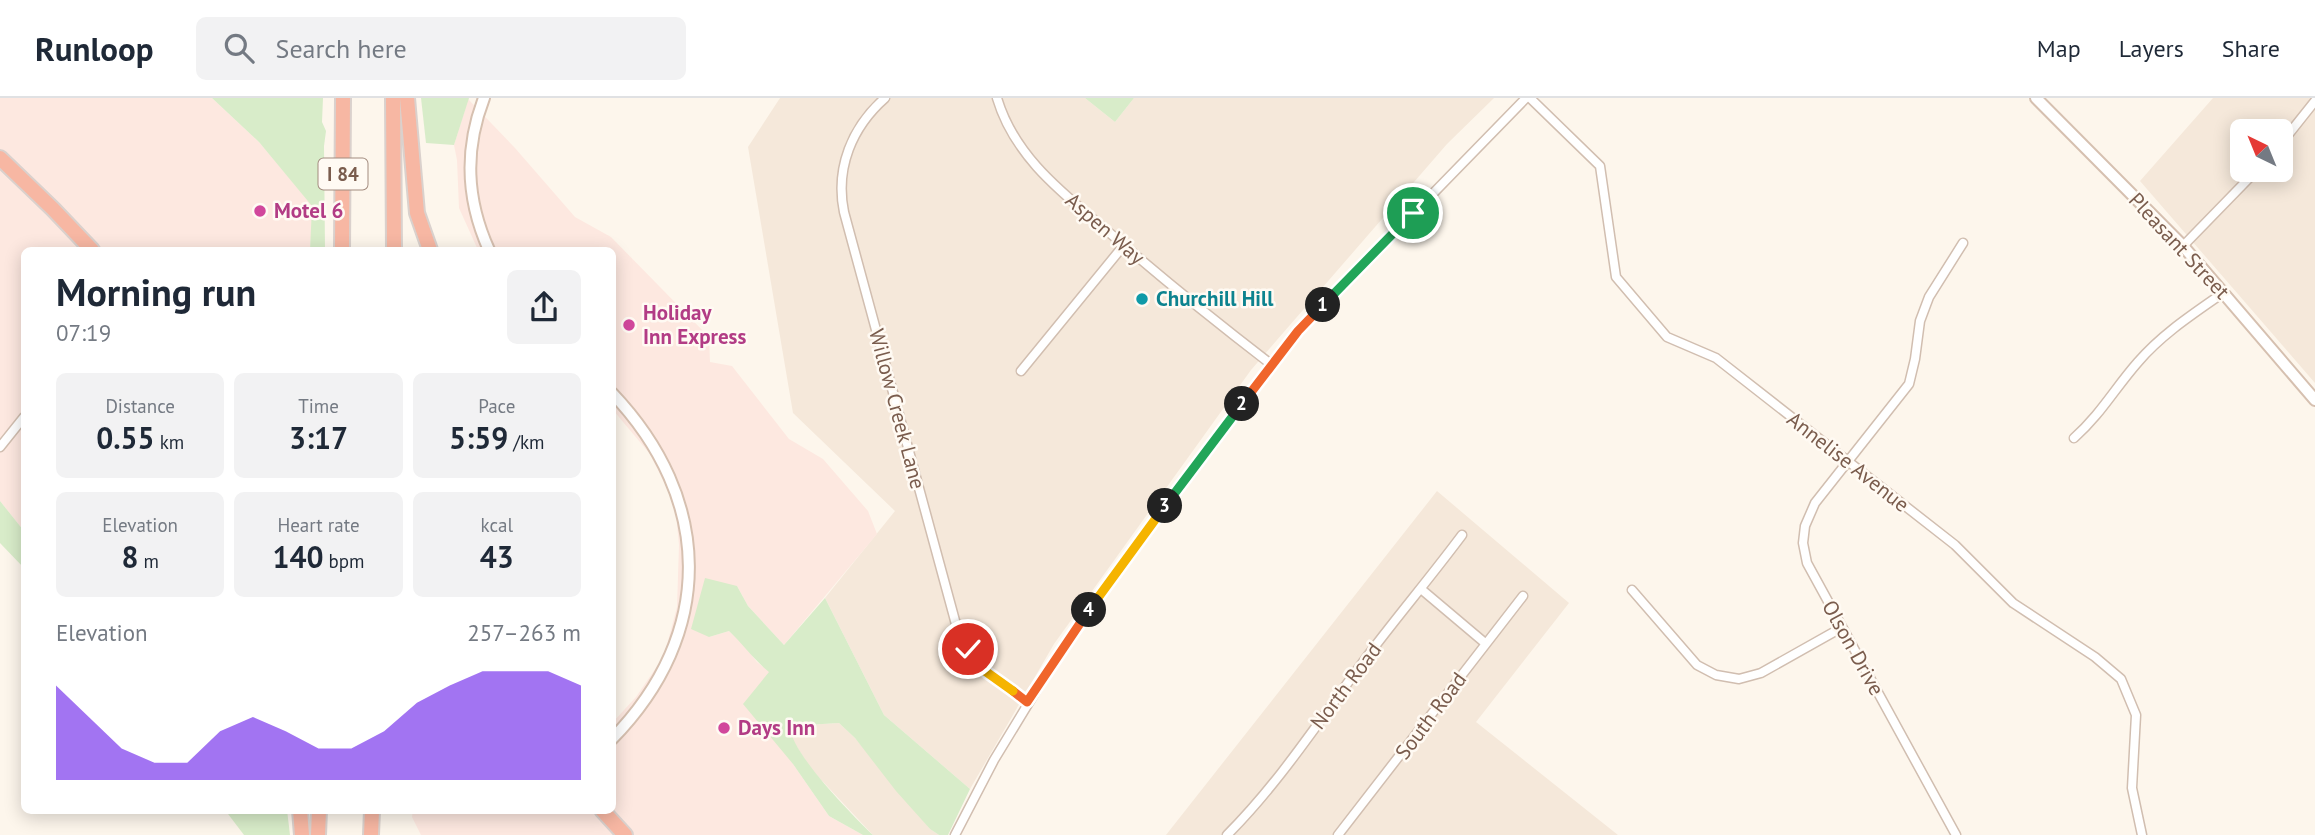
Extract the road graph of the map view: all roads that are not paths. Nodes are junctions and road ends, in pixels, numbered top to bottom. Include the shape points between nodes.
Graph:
1 (343, 98) edge
2 (393, 98) edge
3 (407, 98) edge
4 (484, 98) edge
5 (885, 98) edge
6 (997, 98) edge
7 (1528, 98) edge
8 (2036, 98) edge
9 (2315, 101) edge
10 (2293, 129) edge
11 (0, 158) edge
12 (2245, 182) edge
13 (1962, 243) dead end
14 (1125, 245) junction
15 (2183, 246) junction
16 (89, 247) edge
17 (342, 247) edge
18 (394, 247) edge
19 (429, 247) edge
20 (487, 247) edge
21 (2223, 293) junction
22 (1272, 365) junction
23 (1021, 371) dead end
24 (616, 397) edge
25 (2315, 400) edge
26 (21, 421) edge
27 (2074, 438) dead end
28 (0, 447) edge
29 (1848, 461) junction
30 (1462, 535) dead end
31 (1421, 589) junction
32 (1632, 590) dead end
33 (1523, 596) dead end
34 (1841, 628) junction
35 (1485, 643) junction
36 (1027, 702) junction
37 (616, 734) edge
38 (300, 814) edge
39 (319, 814) edge
40 (372, 814) edge
41 (606, 814) edge
42 (302, 835) edge
43 (318, 835) edge
44 (371, 835) edge
45 (625, 835) edge
46 (955, 835) edge
47 (1227, 835) edge
48 (1338, 835) edge
49 (1956, 835) edge
50 (2142, 835) edge

1 - 17 highway, I 84
2 - 18 highway, I 84
3 - 19 highway via 417,213
4 - 20 street via 470,148 469,183
5 - 36 street, Willow Creek Lane via 862,120 848,148 842,182 844,212 957,628 982,668
6 - 14 street, Aspen Way via 1011,132 1035,167
7 - 22 street via 1298,331
7 - 29 street, Annelise Avenue via 1600,166 1616,277 1667,337 1716,358
8 - 15 street, Pleasant Street
9 - 10 street
11 - 16 highway
12 - 15 street
13 - 29 street, Olson Drive via 1929,297 1909,384
14 - 22 street, Aspen Way via 1177,292
14 - 23 street
15 - 21 street, Pleasant Street
21 - 25 street, Pleasant Street
21 - 27 street via 2178,324 2138,362 2095,419
22 - 36 street via 1121,565
24 - 37 street via 642,425 672,478 683,515 689,573 684,616 671,656 648,698
26 - 28 street
29 - 34 street, Olson Drive via 1815,503 1803,543 1807,563
29 - 50 street, Annelise Avenue via 1955,545 2013,603 2095,657 2121,680 2136,715 2133,788
30 - 31 street, North Road
31 - 35 street
31 - 47 street, North Road via 1280,776
32 - 34 street via 1697,665 1716,676 1739,679 1761,673
33 - 35 street, South Road
34 - 49 street, Olson Drive
35 - 48 street, South Road
36 - 46 street
38 - 42 highway
39 - 43 highway
40 - 44 highway
41 - 45 highway

